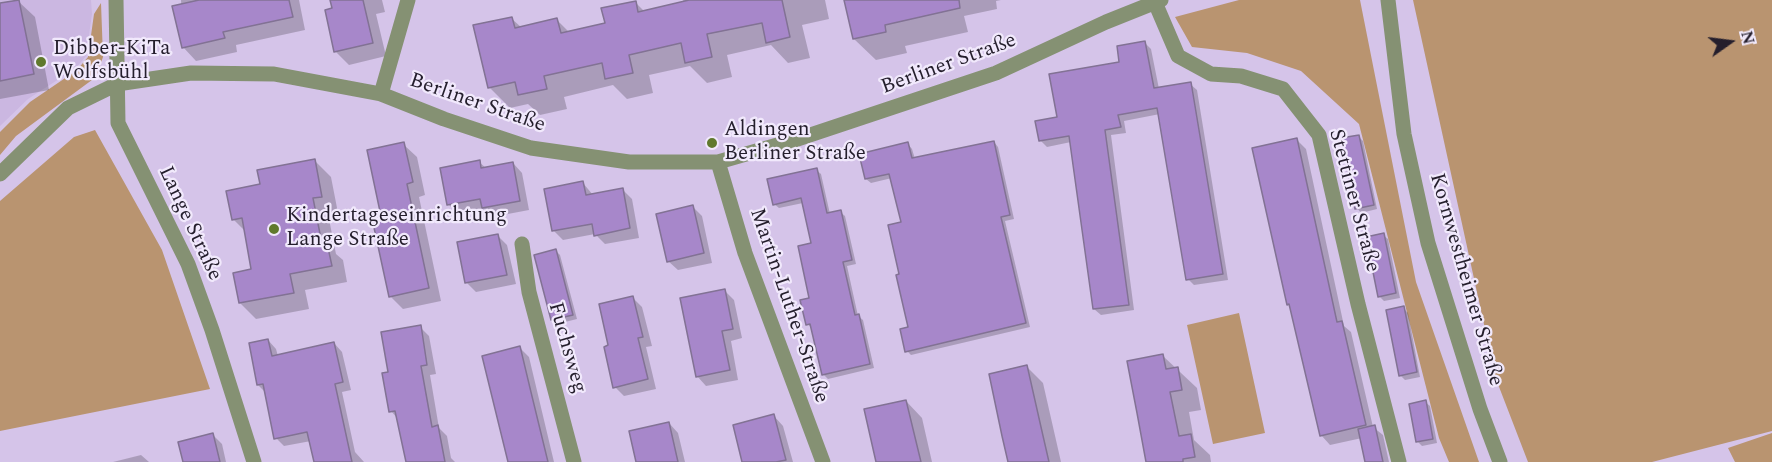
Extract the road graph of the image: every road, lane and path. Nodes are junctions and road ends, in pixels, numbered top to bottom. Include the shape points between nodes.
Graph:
1 (116, 0) edge
2 (408, 0) edge
3 (1388, 0) edge
4 (1156, 1) edge
5 (117, 84) junction
6 (381, 93) junction
7 (718, 162) junction
8 (0, 174) edge
9 (522, 244) dead end
10 (254, 462) edge
11 (574, 462) edge
12 (823, 462) edge
13 (1399, 462) edge
14 (1500, 462) edge

1 - 5 street, Lange Straße
2 - 6 street
3 - 14 street, Kornwestheimer Straße via 1404,134 1428,243
4 - 7 street, Berliner Straße via 996,73 795,141
4 - 13 street, Stettiner Straße via 1178,56 1211,74 1240,76 1283,89 1319,135
5 - 6 street, Berliner Straße via 191,74 274,74
5 - 8 street, Berliner Straße via 68,108
5 - 10 street, Lange Straße via 118,123 188,264
6 - 7 street, Berliner Straße via 531,148 628,162
7 - 12 street, Martin-Luther-Straße via 745,253
9 - 11 street, Fuchsweg via 529,292

